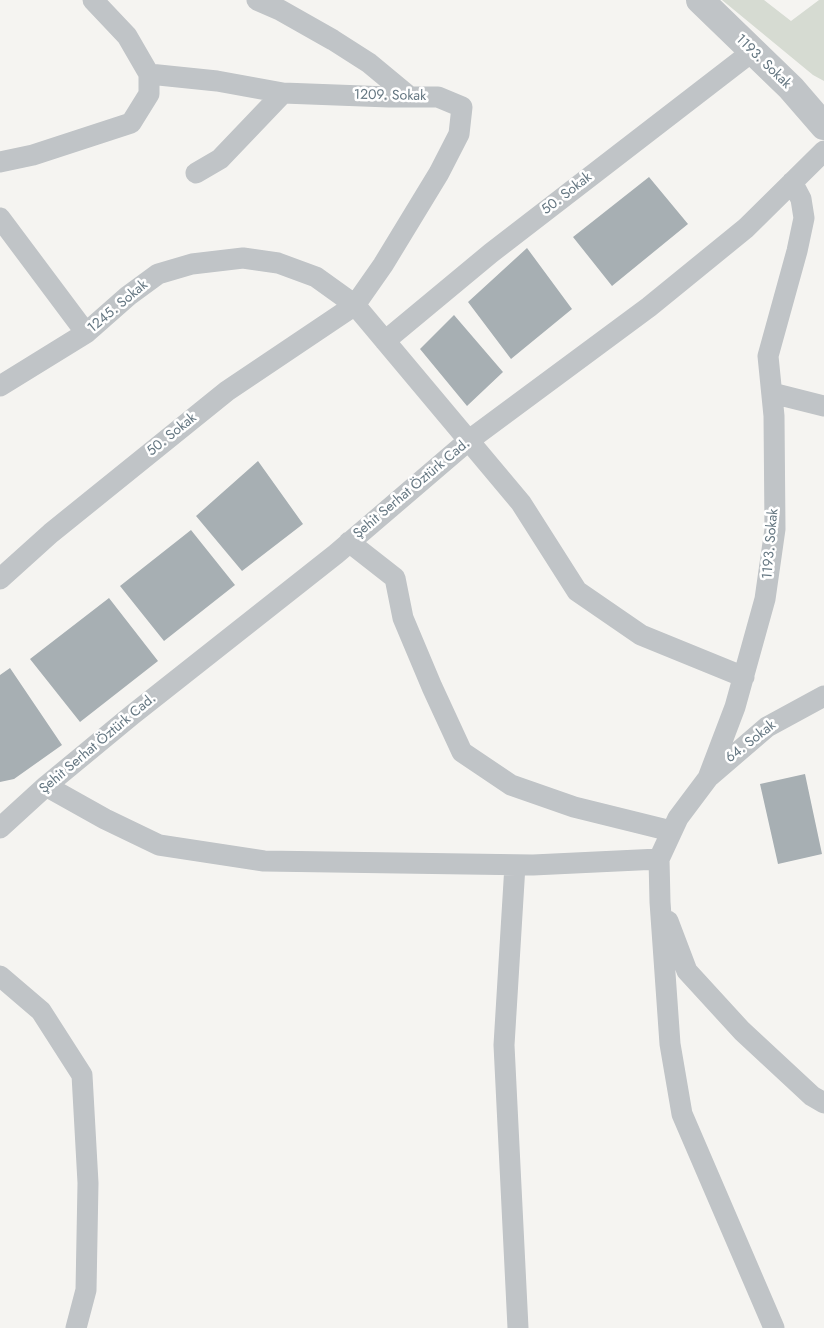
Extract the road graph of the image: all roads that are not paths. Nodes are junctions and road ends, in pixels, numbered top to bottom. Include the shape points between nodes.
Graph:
1 (93, 0) edge
2 (258, 0) edge
3 (700, 0) edge
4 (753, 51) junction
5 (149, 74) junction
6 (282, 93) junction
7 (410, 97) junction
8 (824, 126) edge
9 (824, 151) edge
10 (0, 162) edge
11 (196, 173) dead end
12 (792, 182) junction
13 (0, 218) edge
14 (354, 305) junction
15 (86, 334) junction
16 (385, 341) junction
17 (0, 386) edge
18 (772, 393) junction
19 (824, 406) edge
20 (468, 441) junction
21 (349, 542) junction
22 (0, 579) edge
23 (744, 677) junction
24 (824, 696) edge
25 (708, 778) junction
26 (46, 786) junction
27 (0, 828) edge
28 (672, 831) junction
29 (659, 859) junction
30 (515, 865) junction
31 (660, 902) junction
32 (0, 976) edge
33 (824, 1103) edge
34 (76, 1328) edge
35 (518, 1328) edge
36 (774, 1328) edge

1 - 5 street via 127,36
2 - 7 street via 340,44
3 - 4 street, 1193. Sokak
4 - 8 street, 1193. Sokak
4 - 16 street, 50. Sokak via 491,253
5 - 6 street, 1209. Sokak via 216,81
5 - 10 street via 149,94 131,123 34,155
6 - 7 street, 1209. Sokak
6 - 11 street via 220,159
7 - 14 street, 1209. Sokak via 438,97 462,107 459,134 383,266
9 - 12 street, Şehit Serhat Öztürk Cad.
12 - 18 street, 1193. Sokak via 801,199 804,218 768,356
12 - 20 street, Şehit Serhat Öztürk Cad. via 746,228 648,307
13 - 15 street
14 - 15 street, 1245. Sokak via 316,277 278,263 243,258 192,264 158,274
14 - 16 street, 1245. Sokak
14 - 22 street, 50. Sokak via 227,391
15 - 17 street, 1245. Sokak
16 - 20 street, 1245. Sokak
18 - 19 street
18 - 23 street, 1193. Sokak via 775,529 765,599
20 - 21 street, Şehit Serhat Öztürk Cad.
20 - 23 street, 1245. Sokak via 521,503 577,591 642,635
21 - 26 street, Şehit Serhat Öztürk Cad.
21 - 28 street via 395,578 403,618 462,752 511,785 574,807
23 - 25 street, 1193. Sokak
24 - 25 street, 64. Sokak via 767,727
25 - 28 street, 1193. Sokak
26 - 27 street, Şehit Serhat Öztürk Cad.
26 - 30 street via 159,845 264,861
28 - 29 street, 1193. Sokak
29 - 30 street
29 - 31 street
30 - 35 street via 504,1045
31 - 33 street via 687,971 742,1031 812,1096
31 - 36 street via 670,1044 682,1114
32 - 34 street via 41,1011 82,1075 88,1183 86,1290

